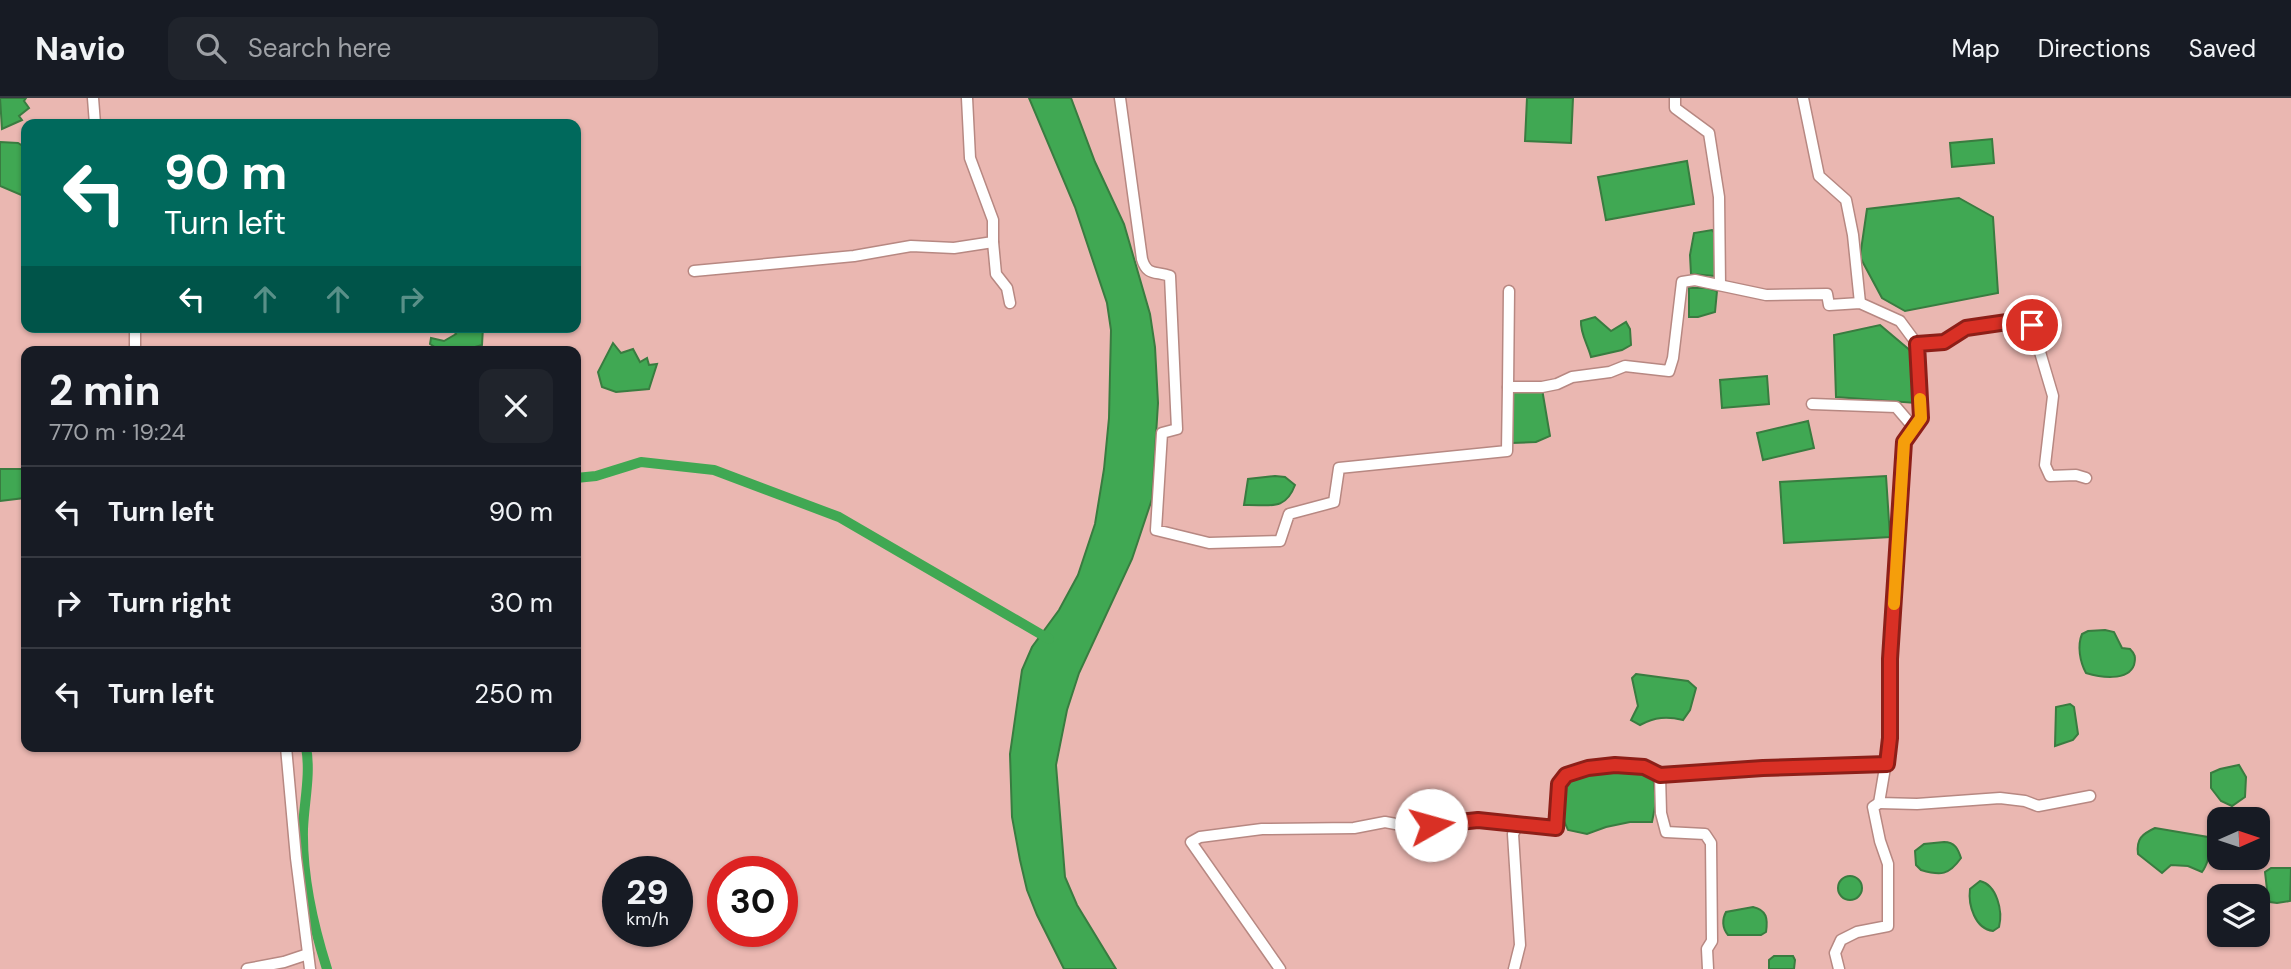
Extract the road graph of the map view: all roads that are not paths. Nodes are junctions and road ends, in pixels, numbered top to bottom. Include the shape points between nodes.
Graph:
1 (93, 98) edge
2 (967, 98) edge
3 (1120, 98) edge
4 (1675, 98) edge
5 (1803, 98) edge
6 (95, 119) edge
7 (993, 242) junction
8 (694, 271) dead end
9 (1720, 285) junction
10 (1509, 291) dead end
11 (1010, 303) dead end
12 (1860, 303) junction
13 (1917, 344) junction
14 (1508, 387) junction
15 (1812, 404) dead end
16 (1914, 428) junction
17 (2086, 478) dead end
18 (286, 752) edge
19 (1887, 764) junction
20 (1660, 775) junction
21 (2090, 796) dead end
22 (1879, 803) junction
23 (1518, 825) junction
24 (308, 954) junction
25 (247, 969) edge
26 (310, 969) edge
27 (1280, 969) edge
28 (1514, 969) edge
29 (1708, 969) edge
30 (1839, 969) edge

1 - 6 street
2 - 7 street via 970,158 993,220
3 - 14 street via 1142,259 1150,272 1170,276 1177,429 1162,433 1156,530 1209,543 1280,541 1289,514 1334,502 1339,468 1507,451
4 - 9 street via 1675,108 1709,133 1719,197
5 - 12 street via 1819,176 1846,200
7 - 8 street via 954,248 911,246
7 - 11 street via 996,274 1007,288
9 - 12 street via 1766,295 1827,294 1829,305
9 - 14 street via 1682,282 1669,371 1625,366 1542,387
10 - 14 street
12 - 13 street via 1900,321
13 - 16 street via 1921,418
13 - 17 street via 1944,342 1966,328 2021,318 2032,325 2053,396 2045,465 2050,476
15 - 16 street via 1896,407
16 - 19 street via 1904,442
18 - 24 street
19 - 20 street
19 - 22 street
20 - 23 street via 1644,767 1615,765 1566,775 1559,784 1556,828
20 - 29 street via 1666,832 1702,833 1710,839 1712,941 1707,949
21 - 22 street via 2038,806 2000,798
22 - 30 street via 1873,807 1888,864 1888,926 1841,940 1835,953
23 - 27 street via 1478,820 1406,826 1384,822 1328,830 1262,829 1191,842
23 - 28 street via 1513,834 1520,945
24 - 25 street
24 - 26 street

